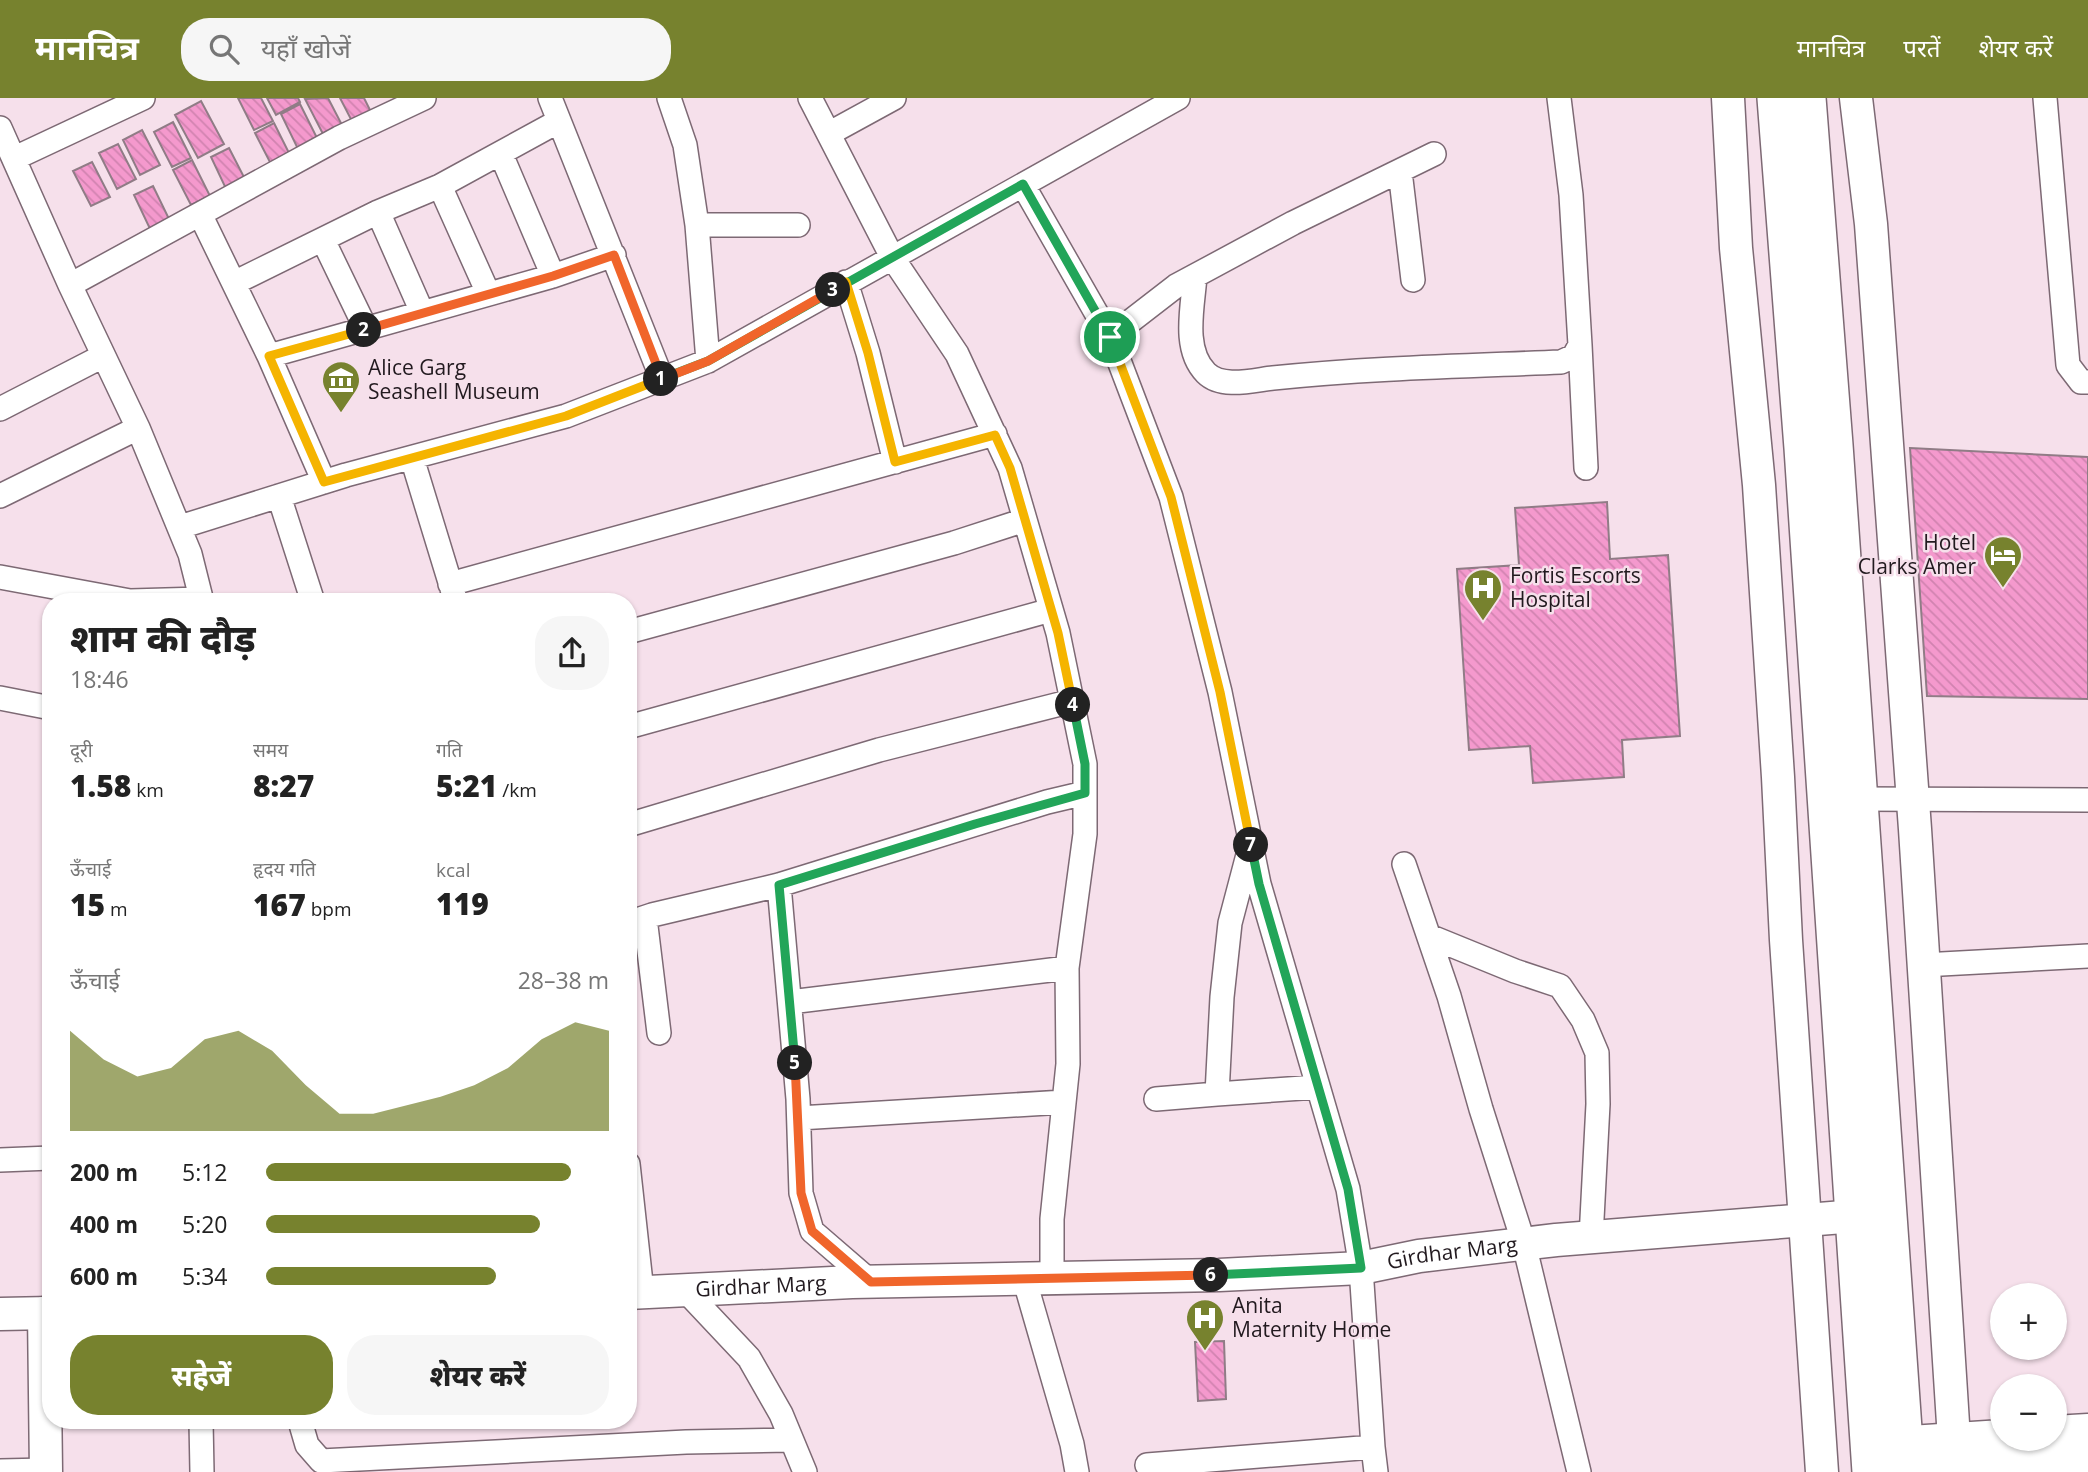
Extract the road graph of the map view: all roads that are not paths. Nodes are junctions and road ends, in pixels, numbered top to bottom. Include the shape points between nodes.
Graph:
1 (143, 98) edge
2 (424, 98) edge
3 (550, 98) edge
4 (669, 98) edge
5 (810, 98) edge
6 (894, 98) edge
7 (1178, 98) edge
8 (1559, 98) edge
9 (1728, 98) edge
10 (1776, 98) edge
11 (1807, 98) edge
12 (1856, 98) edge
13 (2045, 98) edge
14 (559, 121) junction
15 (0, 128) edge
16 (830, 133) junction
17 (501, 154) junction
18 (1434, 154) dead end
19 (15, 158) junction
20 (1400, 171) junction
21 (1023, 184) junction
22 (440, 186) junction
23 (378, 212) junction
24 (200, 214) junction
25 (697, 225) junction
26 (798, 225) dead end
27 (323, 240) junction
28 (614, 255) junction
29 (892, 257) junction
30 (553, 276) junction
31 (1195, 276) junction
32 (1413, 280) dead end
33 (234, 282) junction
34 (846, 282) junction
35 (70, 285) junction
36 (488, 293) junction
37 (422, 312) junction
38 (366, 329) junction
39 (1110, 337) junction
40 (1580, 345) junction
41 (103, 356) junction
42 (269, 356) junction
43 (708, 361) junction
44 (662, 379) junction
45 (2088, 382) edge
46 (0, 409) edge
47 (138, 428) junction
48 (995, 435) junction
49 (412, 458) junction
50 (895, 462) junction
51 (1586, 468) dead end
52 (324, 482) junction
53 (0, 496) edge
54 (279, 496) junction
55 (1025, 520) junction
56 (180, 527) junction
57 (0, 576) edge
58 (88, 593) edge
59 (199, 593) edge
60 (310, 593) edge
61 (453, 593) edge
62 (1051, 610) junction
63 (637, 630) edge
64 (0, 698) edge
65 (1072, 701) junction
66 (42, 706) edge
67 (637, 725) edge
68 (1085, 793) junction
69 (1858, 799) junction
70 (1912, 799) junction
71 (2088, 800) edge
72 (637, 822) edge
73 (1251, 843) junction
74 (1404, 863) dead end
75 (779, 885) junction
76 (637, 920) edge
77 (1429, 936) junction
78 (2088, 956) edge
79 (1923, 965) junction
80 (1068, 968) junction
81 (790, 1002) junction
82 (659, 1033) dead end
83 (1317, 1087) junction
84 (1217, 1094) junction
85 (1156, 1099) dead end
86 (1064, 1102) junction
87 (799, 1118) junction
88 (42, 1158) edge
89 (0, 1160) edge
90 (1856, 1216) junction
91 (1805, 1221) junction
92 (1591, 1238) junction
93 (1524, 1244) junction
94 (1361, 1268) junction
95 (1038, 1277) junction
96 (861, 1282) junction
97 (697, 1290) junction
98 (637, 1293) edge
99 (42, 1313) edge
100 (0, 1314) edge
101 (46, 1429) edge
102 (201, 1429) edge
103 (302, 1429) edge
104 (2088, 1430) edge
105 (2067, 1431) edge
106 (1990, 1439) edge
107 (790, 1440) junction
108 (1373, 1447) junction
109 (1909, 1459) edge
110 (2088, 1460) edge
111 (1147, 1465) dead end
112 (339, 1466) edge
113 (0, 1471) edge
114 (46, 1471) edge
115 (202, 1472) edge
116 (805, 1472) edge
117 (1077, 1472) edge
118 (1376, 1472) edge
119 (1579, 1472) edge
120 (1822, 1472) edge

1 - 19 street
2 - 24 street via 339,138
3 - 14 street
4 - 25 street via 685,145
5 - 16 street
6 - 16 street
7 - 21 street
8 - 40 street via 1571,195
9 - 91 street via 1736,248 1759,485
10 - 90 main road
11 - 69 main road
12 - 70 street via 1871,224
13 - 45 street via 2068,365 2081,382
14 - 17 street
14 - 28 street
15 - 19 street
16 - 29 street
17 - 22 street
17 - 30 street
18 - 20 street
19 - 35 street
20 - 31 street
20 - 32 street
21 - 29 street
21 - 39 street
22 - 23 street
22 - 36 street
23 - 27 street
23 - 37 street
24 - 33 street
24 - 35 street
25 - 26 street
25 - 43 street
27 - 33 street
27 - 38 street
28 - 30 street
28 - 44 street
29 - 34 street
29 - 48 street via 957,354
30 - 36 street
31 - 39 street
31 - 40 street via 1191,340 1207,374 1225,383 1561,362 1574,356
33 - 42 street
34 - 43 street
34 - 50 street
35 - 41 street
36 - 37 street
37 - 38 street
38 - 42 street
39 - 73 street via 1171,497 1220,692
40 - 51 street
41 - 46 street
41 - 47 street
42 - 52 street
43 - 44 street
44 - 49 street via 566,416
47 - 53 street
47 - 56 street
48 - 50 street
48 - 55 street
49 - 52 street
49 - 61 street
50 - 61 street
52 - 54 street
54 - 56 street
54 - 60 street
55 - 62 street
55 - 63 street
56 - 59 street
57 - 58 street
62 - 65 street
62 - 67 street
64 - 66 street
65 - 68 street via 1085,764
65 - 72 street via 879,750
68 - 75 street
68 - 80 street via 1085,834
69 - 70 street
69 - 109 main road
70 - 71 street
70 - 79 street
73 - 83 street
73 - 84 street via 1230,923
74 - 77 street
75 - 76 street
75 - 81 street
76 - 82 street
77 - 92 street via 1560,986 1583,1020 1597,1054
77 - 93 street
78 - 79 street
79 - 109 street
80 - 81 street
80 - 86 street
81 - 87 street
83 - 84 street
83 - 94 street via 1348,1189
84 - 85 street
86 - 87 street
86 - 95 street via 1052,1219
87 - 96 street via 801,1193 812,1231
88 - 89 street
90 - 91 street, Girdhar Marg
90 - 109 main road
91 - 92 street, Girdhar Marg
91 - 120 street
92 - 93 street, Girdhar Marg
93 - 94 street, Girdhar Marg
93 - 119 street
94 - 95 street, Girdhar Marg
94 - 108 street
95 - 96 street, Girdhar Marg
95 - 117 street
96 - 97 street, Girdhar Marg
97 - 98 street, Girdhar Marg
97 - 107 street via 749,1358 781,1414
99 - 100 street
101 - 114 street
102 - 115 street
103 - 112 street via 307,1445 321,1461
104 - 105 street
106 - 109 street
107 - 112 street via 686,1442
107 - 116 street
108 - 111 street
108 - 118 street
109 - 110 street
113 - 114 street

